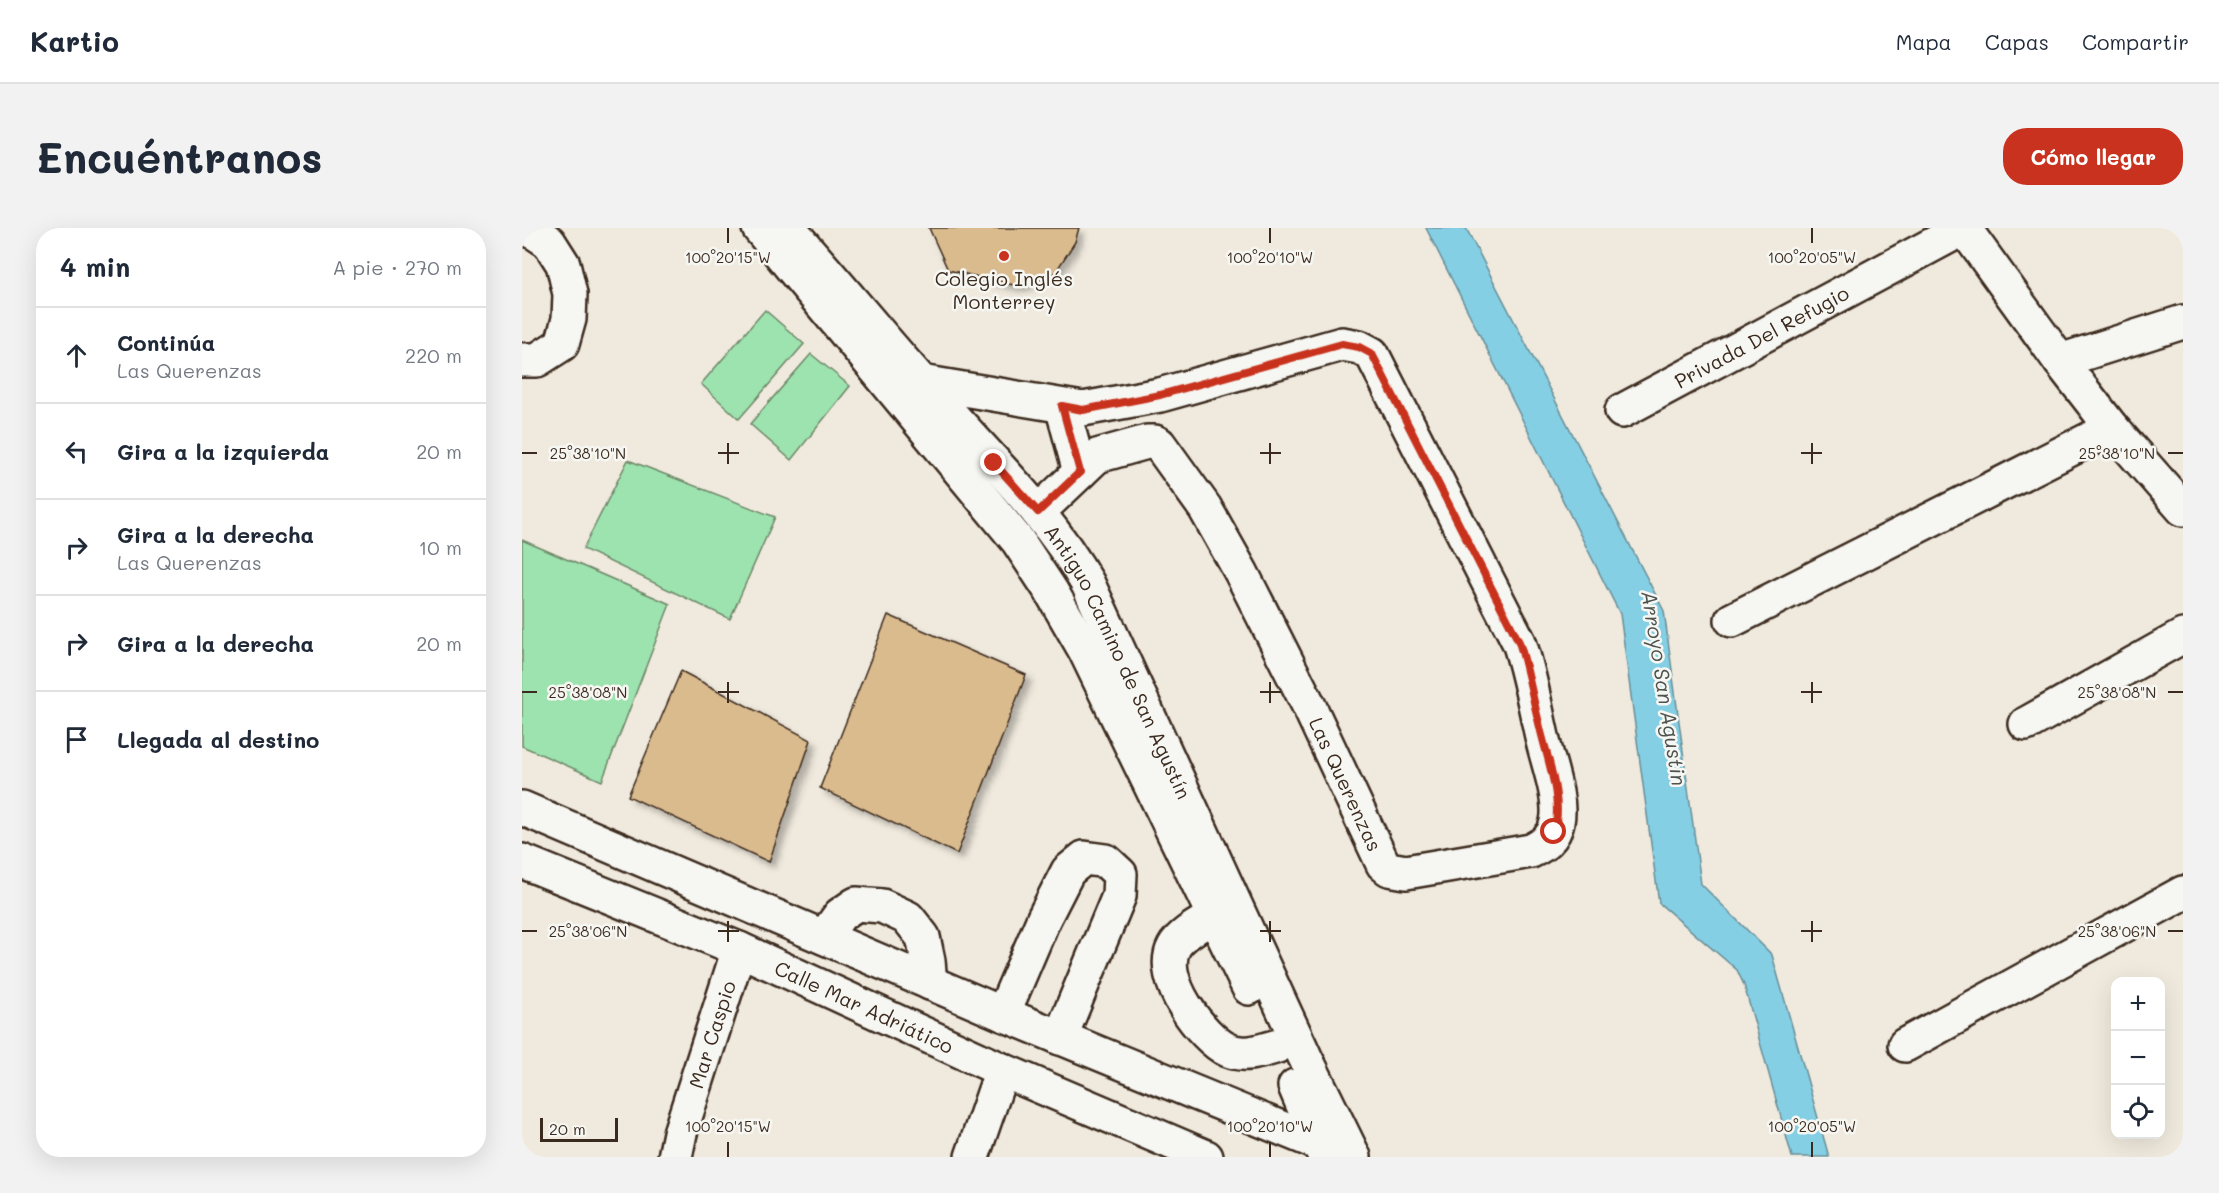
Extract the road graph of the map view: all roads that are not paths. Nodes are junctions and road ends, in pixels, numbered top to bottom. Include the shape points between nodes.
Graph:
1 (528, 228) edge
2 (759, 228) edge
3 (788, 228) edge
4 (1964, 228) edge
5 (2183, 322) edge
6 (522, 360) edge
7 (2060, 361) junction
8 (921, 382) junction
9 (1062, 406) junction
10 (1622, 411) dead end
11 (2112, 428) junction
12 (1080, 472) junction
13 (2183, 509) edge
14 (1038, 512) junction
15 (1732, 620) dead end
16 (2183, 636) edge
17 (2026, 724) dead end
18 (522, 808) edge
19 (522, 861) edge
20 (2183, 893) edge
21 (1214, 916) junction
22 (824, 937) junction
23 (739, 949) junction
24 (930, 982) junction
25 (1003, 1014) junction
26 (1074, 1043) junction
27 (1905, 1045) dead end
28 (1282, 1055) junction
29 (1002, 1070) junction
30 (1219, 1104) junction
31 (1312, 1136) edge
32 (675, 1157) edge
33 (972, 1157) edge
34 (1206, 1157) edge
35 (1354, 1157) edge

1 - 6 street via 549,242 563,264 570,294 569,319 562,344 537,360
2 - 21 street, Antiguo Camino de San Agustín via 1024,549 1085,650
3 - 8 street, Antiguo Camino de San Agustín
4 - 7 street
4 - 10 street, Privada Del Refugio
5 - 7 street
7 - 11 street
8 - 9 street, Las Querenzas
8 - 14 street, Antiguo Camino de San Agustín
9 - 12 street
9 - 12 street, Las Querenzas via 1083,410 1160,395 1342,344 1372,354 1519,642 1558,803 1558,820 1545,844 1531,851 1406,872 1389,869 1383,864 1241,572 1205,508 1159,444 1147,442 1097,456
11 - 13 street
11 - 15 street
12 - 14 street, Las Querenzas
14 - 31 street, Antiguo Camino de San Agustín via 1088,584
16 - 17 street
18 - 22 street
19 - 23 street, Calle Mar Adriático
20 - 27 street
21 - 28 street, Antiguo Camino de San Agustín
21 - 28 street via 1174,945 1170,962 1174,988 1216,1043 1242,1054
22 - 24 street
22 - 24 street via 840,915 856,904 882,906 908,918 923,937
23 - 29 street, Calle Mar Adriático
23 - 32 street, Mar Caspio
24 - 25 street
25 - 26 street
25 - 26 street via 1068,871 1084,858 1106,861 1120,874 1119,896
26 - 30 street
26 - 31 street via 1127,1082
28 - 30 street via 1285,1087 1278,1102 1256,1109
28 - 31 street, Antiguo Camino de San Agustín
29 - 33 street
29 - 34 street, Calle Mar Adriático
30 - 31 street
31 - 35 street, Antiguo Camino de San Agustín

